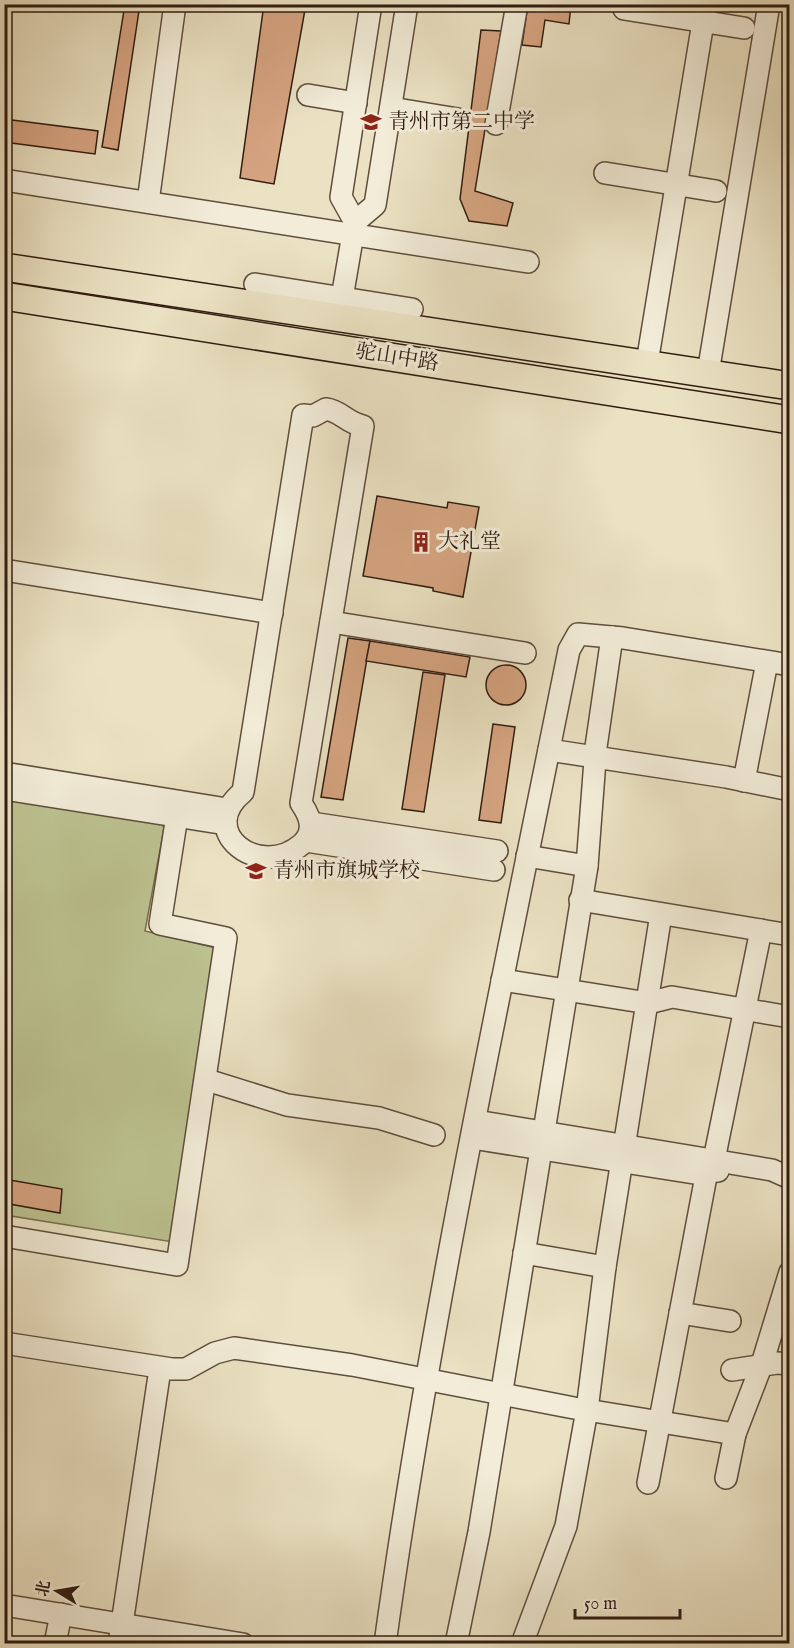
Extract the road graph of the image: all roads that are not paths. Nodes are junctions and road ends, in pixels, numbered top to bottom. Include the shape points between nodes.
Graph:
1 (175, 4) edge
2 (371, 4) edge
3 (407, 4) edge
4 (517, 4) edge
5 (769, 4) edge
6 (624, 9) dead end
7 (704, 13) edge
8 (744, 28) dead end
9 (308, 95) dead end
10 (356, 103) junction
11 (391, 108) junction
12 (458, 119) dead end
13 (496, 124) dead end
14 (605, 172) dead end
15 (4, 180) edge
16 (676, 184) junction
17 (716, 191) dead end
18 (148, 202) junction
19 (354, 228) junction
20 (528, 262) dead end
21 (4, 267) edge
22 (255, 284) dead end
23 (4, 296) edge
24 (342, 298) junction
25 (412, 309) dead end
26 (647, 363) junction
27 (708, 373) junction
28 (789, 386) edge
29 (789, 420) edge
30 (4, 570) edge
31 (272, 613) junction
32 (331, 622) junction
33 (612, 637) junction
34 (525, 653) dead end
35 (767, 662) junction
36 (789, 665) edge
37 (549, 750) junction
38 (597, 757) junction
39 (4, 773) edge
40 (744, 781) junction
41 (4, 789) edge
42 (789, 789) edge
43 (177, 816) junction
44 (227, 816) junction
45 (308, 832) junction
46 (527, 856) junction
47 (495, 861) dead end
48 (587, 866) junction
49 (580, 900) junction
50 (661, 914) junction
51 (761, 930) junction
52 (789, 935) edge
53 (502, 980) junction
54 (567, 991) junction
55 (648, 1003) junction
56 (744, 1009) junction
57 (789, 1017) edge
58 (207, 1080) junction
59 (474, 1129) junction
60 (434, 1135) dead end
61 (543, 1141) junction
62 (622, 1154) junction
63 (709, 1166) junction
64 (789, 1178) edge
65 (4, 1236) edge
66 (524, 1253) junction
67 (605, 1267) junction
68 (789, 1272) edge
69 (680, 1313) junction
70 (730, 1321) dead end
71 (4, 1343) edge
72 (762, 1364) junction
73 (789, 1364) edge
74 (160, 1369) junction
75 (732, 1370) dead end
76 (427, 1378) junction
77 (500, 1392) junction
78 (586, 1410) junction
79 (661, 1422) junction
80 (735, 1434) junction
81 (726, 1478) dead end
82 (648, 1484) dead end
83 (4, 1605) edge
84 (61, 1614) junction
85 (120, 1634) edge
86 (55, 1644) edge
87 (243, 1644) edge
88 (385, 1644) edge
89 (456, 1644) edge
90 (522, 1644) edge

1 - 18 street
2 - 10 street
3 - 11 street
4 - 13 street
5 - 27 street
6 - 7 street
7 - 8 street
7 - 16 street
9 - 10 street
10 - 19 street via 341,197
11 - 12 street
11 - 19 street via 375,205
14 - 16 street
15 - 18 street
16 - 17 street
16 - 26 street
18 - 19 street
19 - 20 street
19 - 24 street
21 - 26 main road, 驼山中路
22 - 24 street
23 - 29 main road, 驼山中路
24 - 25 street
26 - 27 main road, 驼山中路
27 - 28 main road, 驼山中路
30 - 31 street
31 - 32 street via 303,415 336,410 350,424 363,426
31 - 44 street via 243,792
32 - 34 street
32 - 45 street via 301,803
33 - 35 street
33 - 37 street via 578,634 569,650
33 - 38 street
35 - 36 street
35 - 40 street
37 - 38 street
37 - 46 street
38 - 40 street
38 - 48 street
39 - 44 street
40 - 42 street
41 - 43 street
43 - 44 street
43 - 58 street via 160,924 226,939
44 - 45 street via 234,843 256,857 282,857
45 - 47 street
46 - 48 street
46 - 53 street
48 - 49 street
49 - 50 street
49 - 54 street
50 - 51 street
50 - 55 street
51 - 52 street
51 - 56 street
53 - 54 street
53 - 59 street
54 - 55 street
54 - 61 street
55 - 56 street via 672,997
55 - 62 street
56 - 57 street
56 - 63 street via 716,1155
58 - 60 street via 287,1105 379,1118
58 - 65 street via 177,1265
59 - 61 street
59 - 76 street
61 - 62 street
61 - 66 street
62 - 63 street
62 - 67 street
63 - 64 street via 760,1169
63 - 69 street
66 - 67 street
66 - 77 street
67 - 78 street
68 - 72 street
69 - 70 street
69 - 79 street
71 - 74 street
72 - 73 street
72 - 75 street
72 - 80 street
74 - 76 street via 186,1369 215,1353 234,1348
74 - 85 street
76 - 77 street
76 - 88 street
77 - 78 street
77 - 89 street via 479,1532
78 - 79 street
78 - 90 street via 566,1526
79 - 80 street
79 - 82 street
80 - 81 street
83 - 84 street
84 - 85 street
84 - 86 street
85 - 87 street

